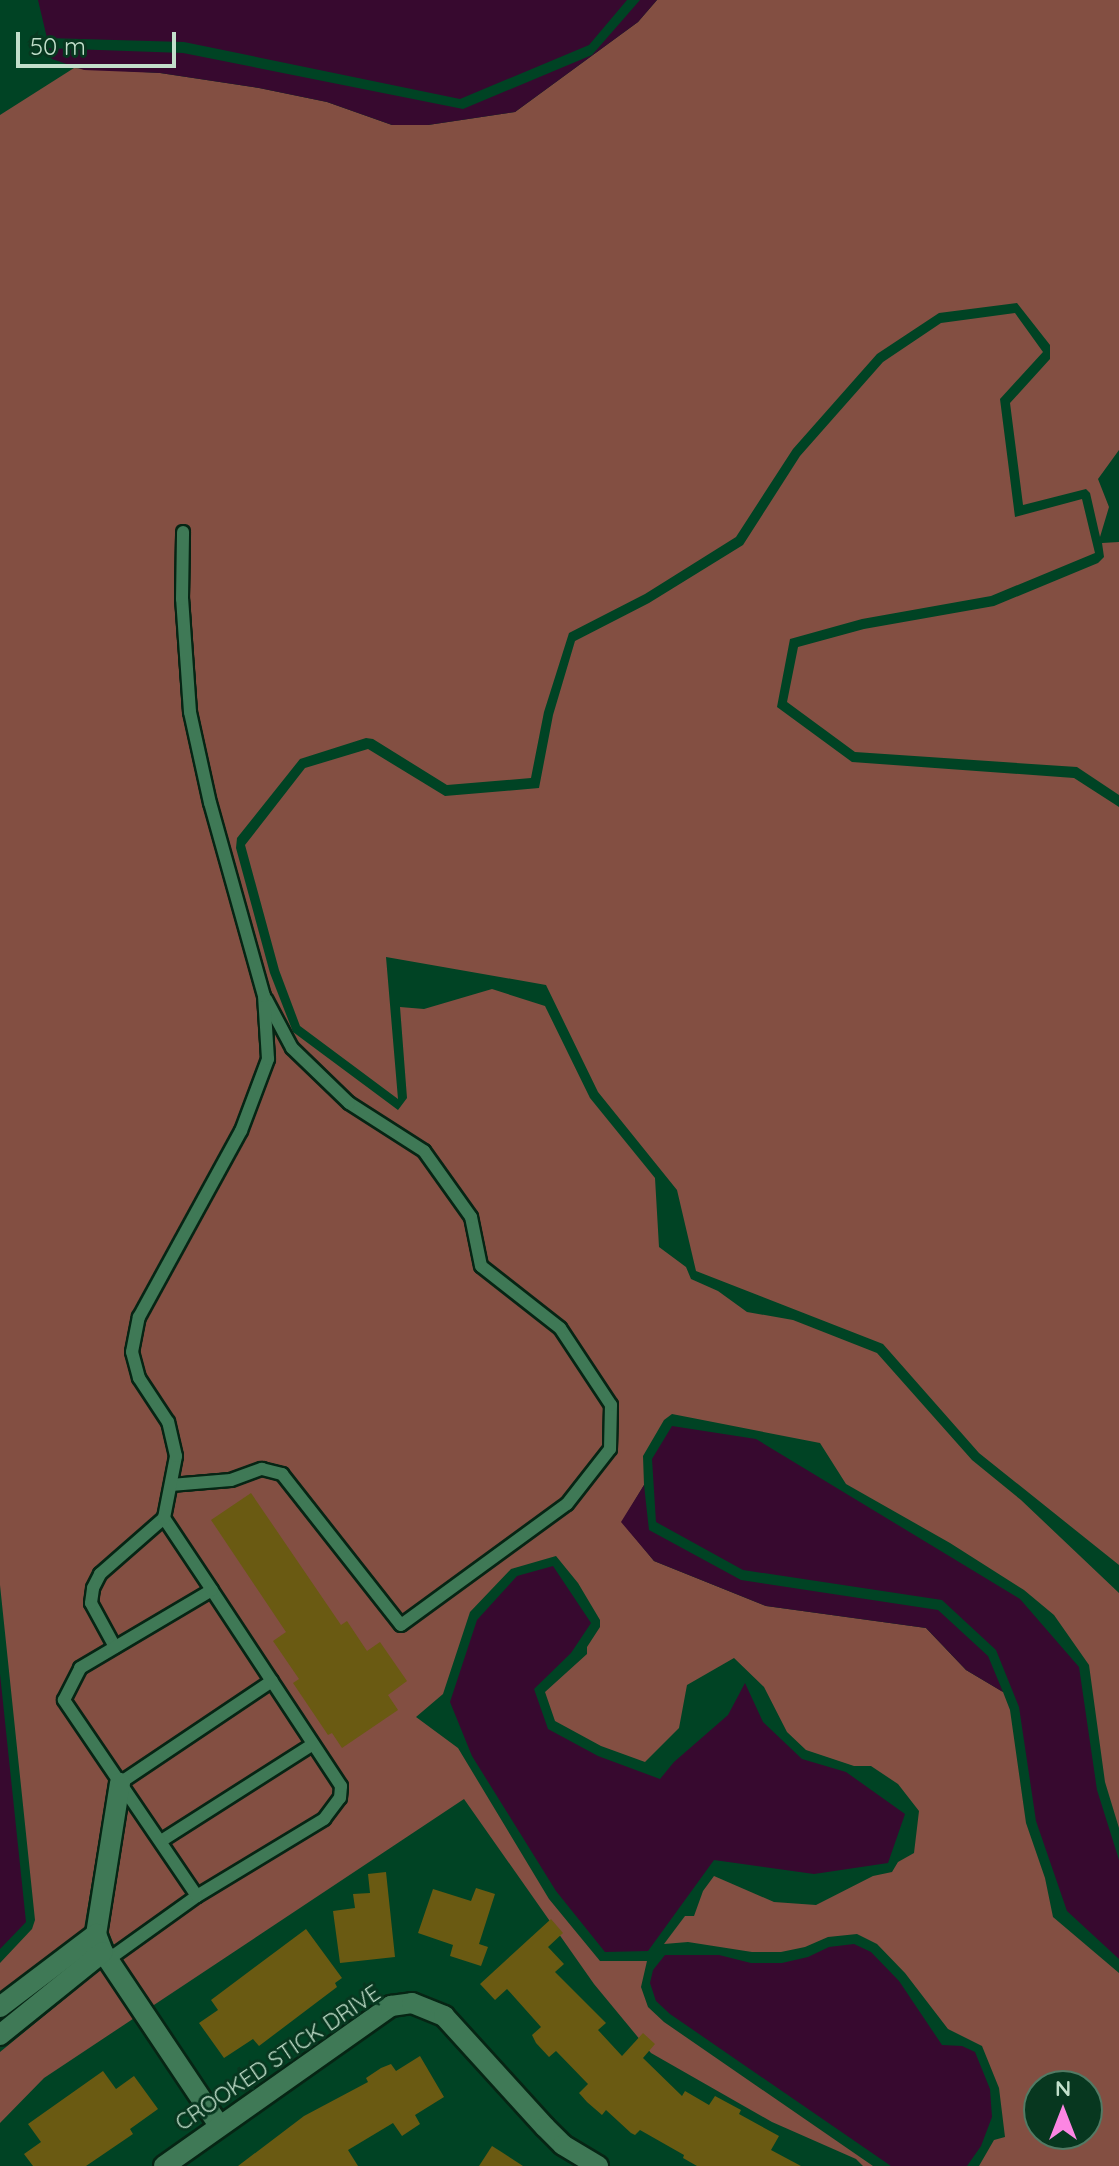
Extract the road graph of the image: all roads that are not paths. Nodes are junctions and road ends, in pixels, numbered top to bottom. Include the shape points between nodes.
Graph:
1 (183, 532) dead end
2 (264, 996) junction
3 (171, 1485) junction
4 (164, 1518) junction
5 (212, 1590) junction
6 (115, 1647) junction
7 (272, 1681) junction
8 (313, 1744) junction
9 (120, 1783) junction
10 (161, 1841) junction
11 (197, 1896) junction
12 (103, 1948) junction
13 (0, 2007) edge
14 (0, 2035) edge
15 (219, 2125) junction
16 (164, 2166) edge
17 (598, 2166) edge

1 - 2 lane via 190,712
2 - 3 lane via 268,1059 241,1131 139,1317 132,1352 139,1378 168,1422 176,1456
2 - 3 lane via 292,1048 349,1103 424,1151 471,1217 481,1266 560,1328 611,1405 610,1449 567,1504 401,1625 282,1474 262,1469 231,1480
3 - 4 lane
4 - 5 lane
4 - 6 lane via 100,1574 93,1588 91,1603
5 - 6 lane
5 - 7 lane
6 - 9 lane via 80,1668 64,1700
7 - 8 lane
7 - 9 lane
8 - 10 lane
8 - 11 lane via 341,1786 340,1798 324,1819
9 - 10 lane
9 - 12 street via 95,1925
10 - 11 lane
11 - 12 lane
12 - 13 street
12 - 14 street
12 - 15 street
15 - 16 street, CROOKED STICK DRIVE
15 - 17 street, CROOKED STICK DRIVE via 391,2006 412,2003 444,2016 554,2136

